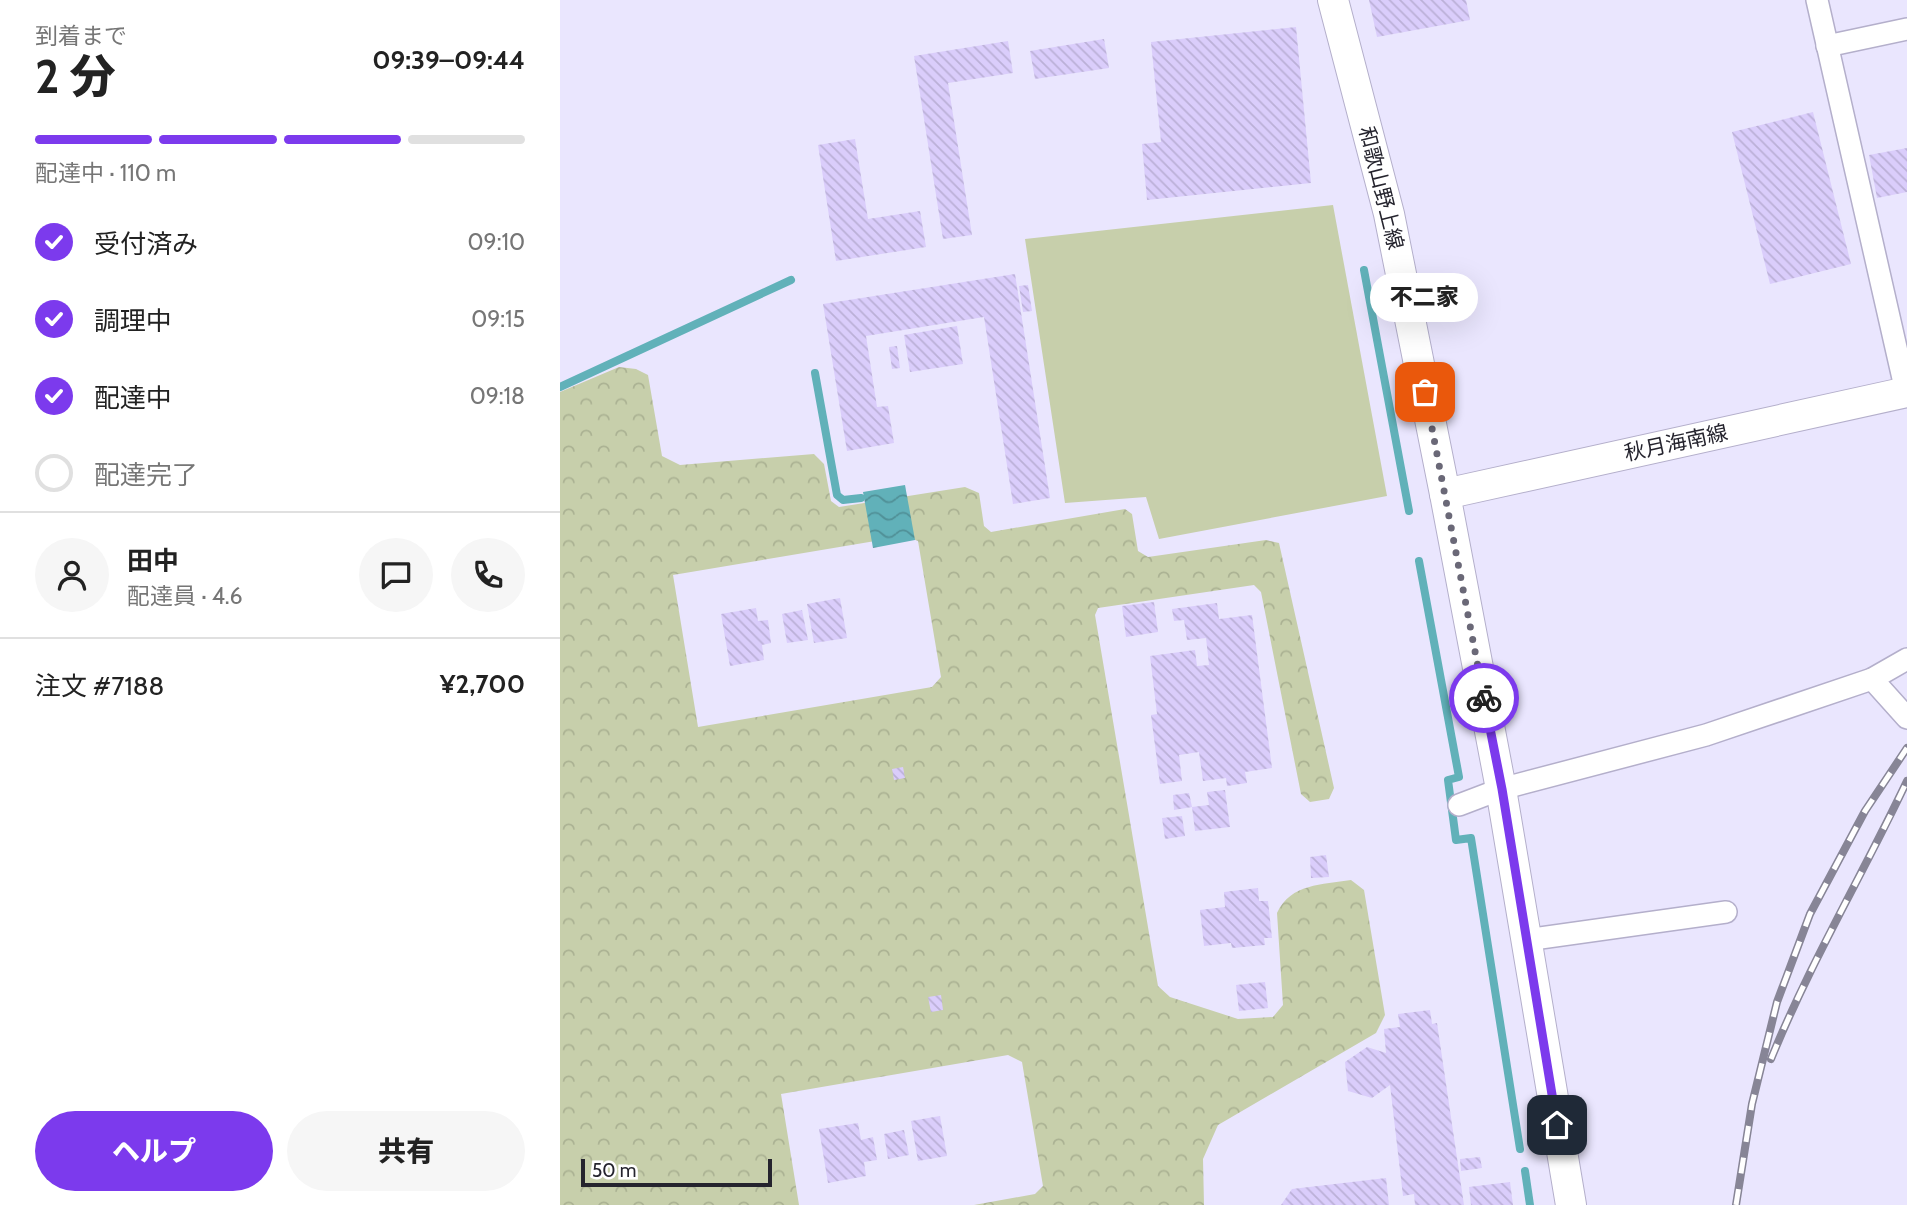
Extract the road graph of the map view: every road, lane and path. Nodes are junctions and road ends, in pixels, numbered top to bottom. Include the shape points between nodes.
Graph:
1 (1334, 0) edge
2 (1817, 0) edge
3 (1907, 29) edge
4 (1827, 46) junction
5 (1907, 393) edge
6 (1445, 494) junction
7 (1907, 659) edge
8 (1872, 679) junction
9 (1907, 718) edge
10 (1502, 789) junction
11 (1459, 804) dead end
12 (1726, 912) dead end
13 (1527, 940) junction
14 (1571, 1205) edge

1 - 6 main road, 和歌山野上線 via 1389,214
2 - 4 street
3 - 4 street
4 - 5 street
5 - 6 main road, 秋月海南線
6 - 10 main road, 和歌山野上線
7 - 8 street
8 - 9 street
8 - 10 street via 1706,735
10 - 11 street
10 - 13 main road, 和歌山野上線
12 - 13 street
13 - 14 main road, 和歌山野上線

